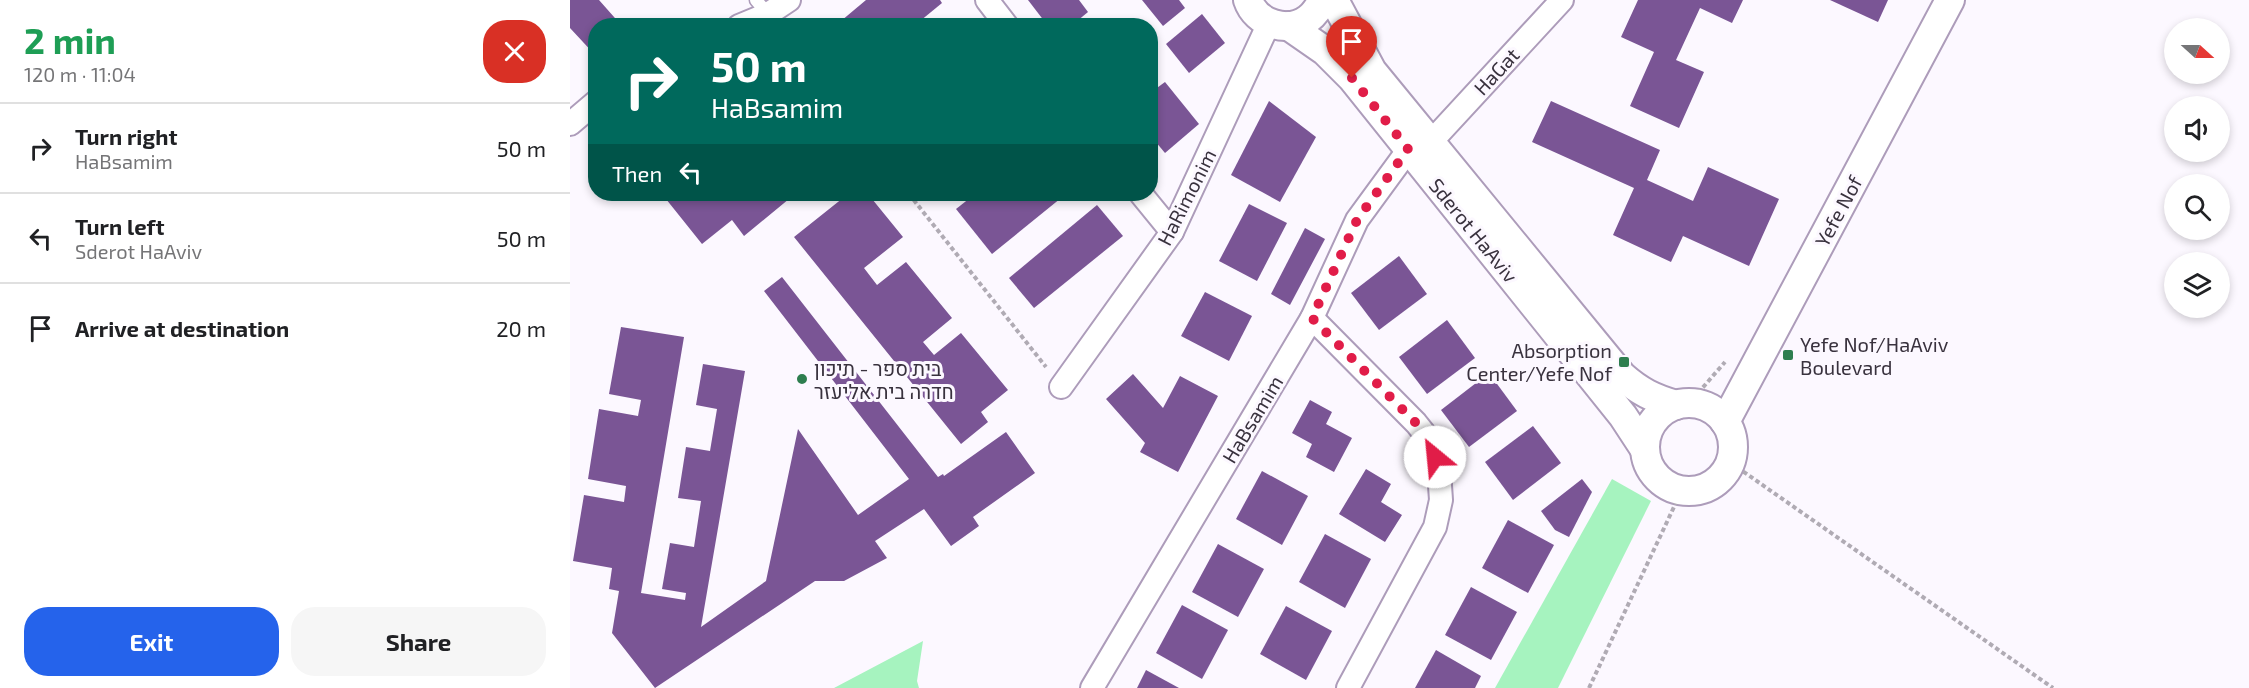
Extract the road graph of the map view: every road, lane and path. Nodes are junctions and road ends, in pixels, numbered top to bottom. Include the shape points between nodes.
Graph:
1 (789, 0) edge
2 (987, 0) edge
3 (1248, 0) edge
4 (1323, 0) edge
5 (1334, 0) edge
6 (1562, 0) edge
7 (1950, 0) edge
8 (762, 7) edge
9 (749, 18) edge
10 (1001, 18) edge
11 (1279, 25) junction
12 (588, 109) edge
13 (570, 124) edge
14 (1419, 146) junction
15 (915, 201) edge
16 (1147, 201) edge
17 (1172, 232) junction
18 (1312, 318) junction
19 (1061, 387) joint
20 (1676, 405) junction
21 (1725, 422) junction
22 (1644, 448) junction
23 (1731, 463) junction
24 (1681, 492) junction
25 (1092, 688) edge
26 (1348, 688) edge
27 (1589, 688) edge
28 (2053, 688) edge

1 - 8 street
2 - 10 street
3 - 11 street, Sderot HaAviv via 1258,16
4 - 11 street via 1308,20
5 - 14 street, Sderot HaAviv
6 - 14 street, HaGat
7 - 21 street, Yefe Nof
8 - 9 street
11 - 14 street, Sderot HaAviv via 1307,36
11 - 17 street, HaRimonim
12 - 13 street
14 - 18 street, HaBsamim via 1357,220
14 - 20 street, Sderot HaAviv via 1622,376 1649,396
14 - 22 street, Sderot HaAviv
15 - 19 path
16 - 17 street
17 - 19 street, HaRimonim
18 - 25 street, HaBsamim
18 - 26 street via 1416,423 1431,443 1439,471 1441,501 1435,527
20 - 21 street via 1704,405
20 - 22 street via 1654,420
21 - 23 street via 1732,434
22 - 24 street via 1655,477
23 - 24 street via 1711,486 1697,492
23 - 28 path
24 - 27 path

